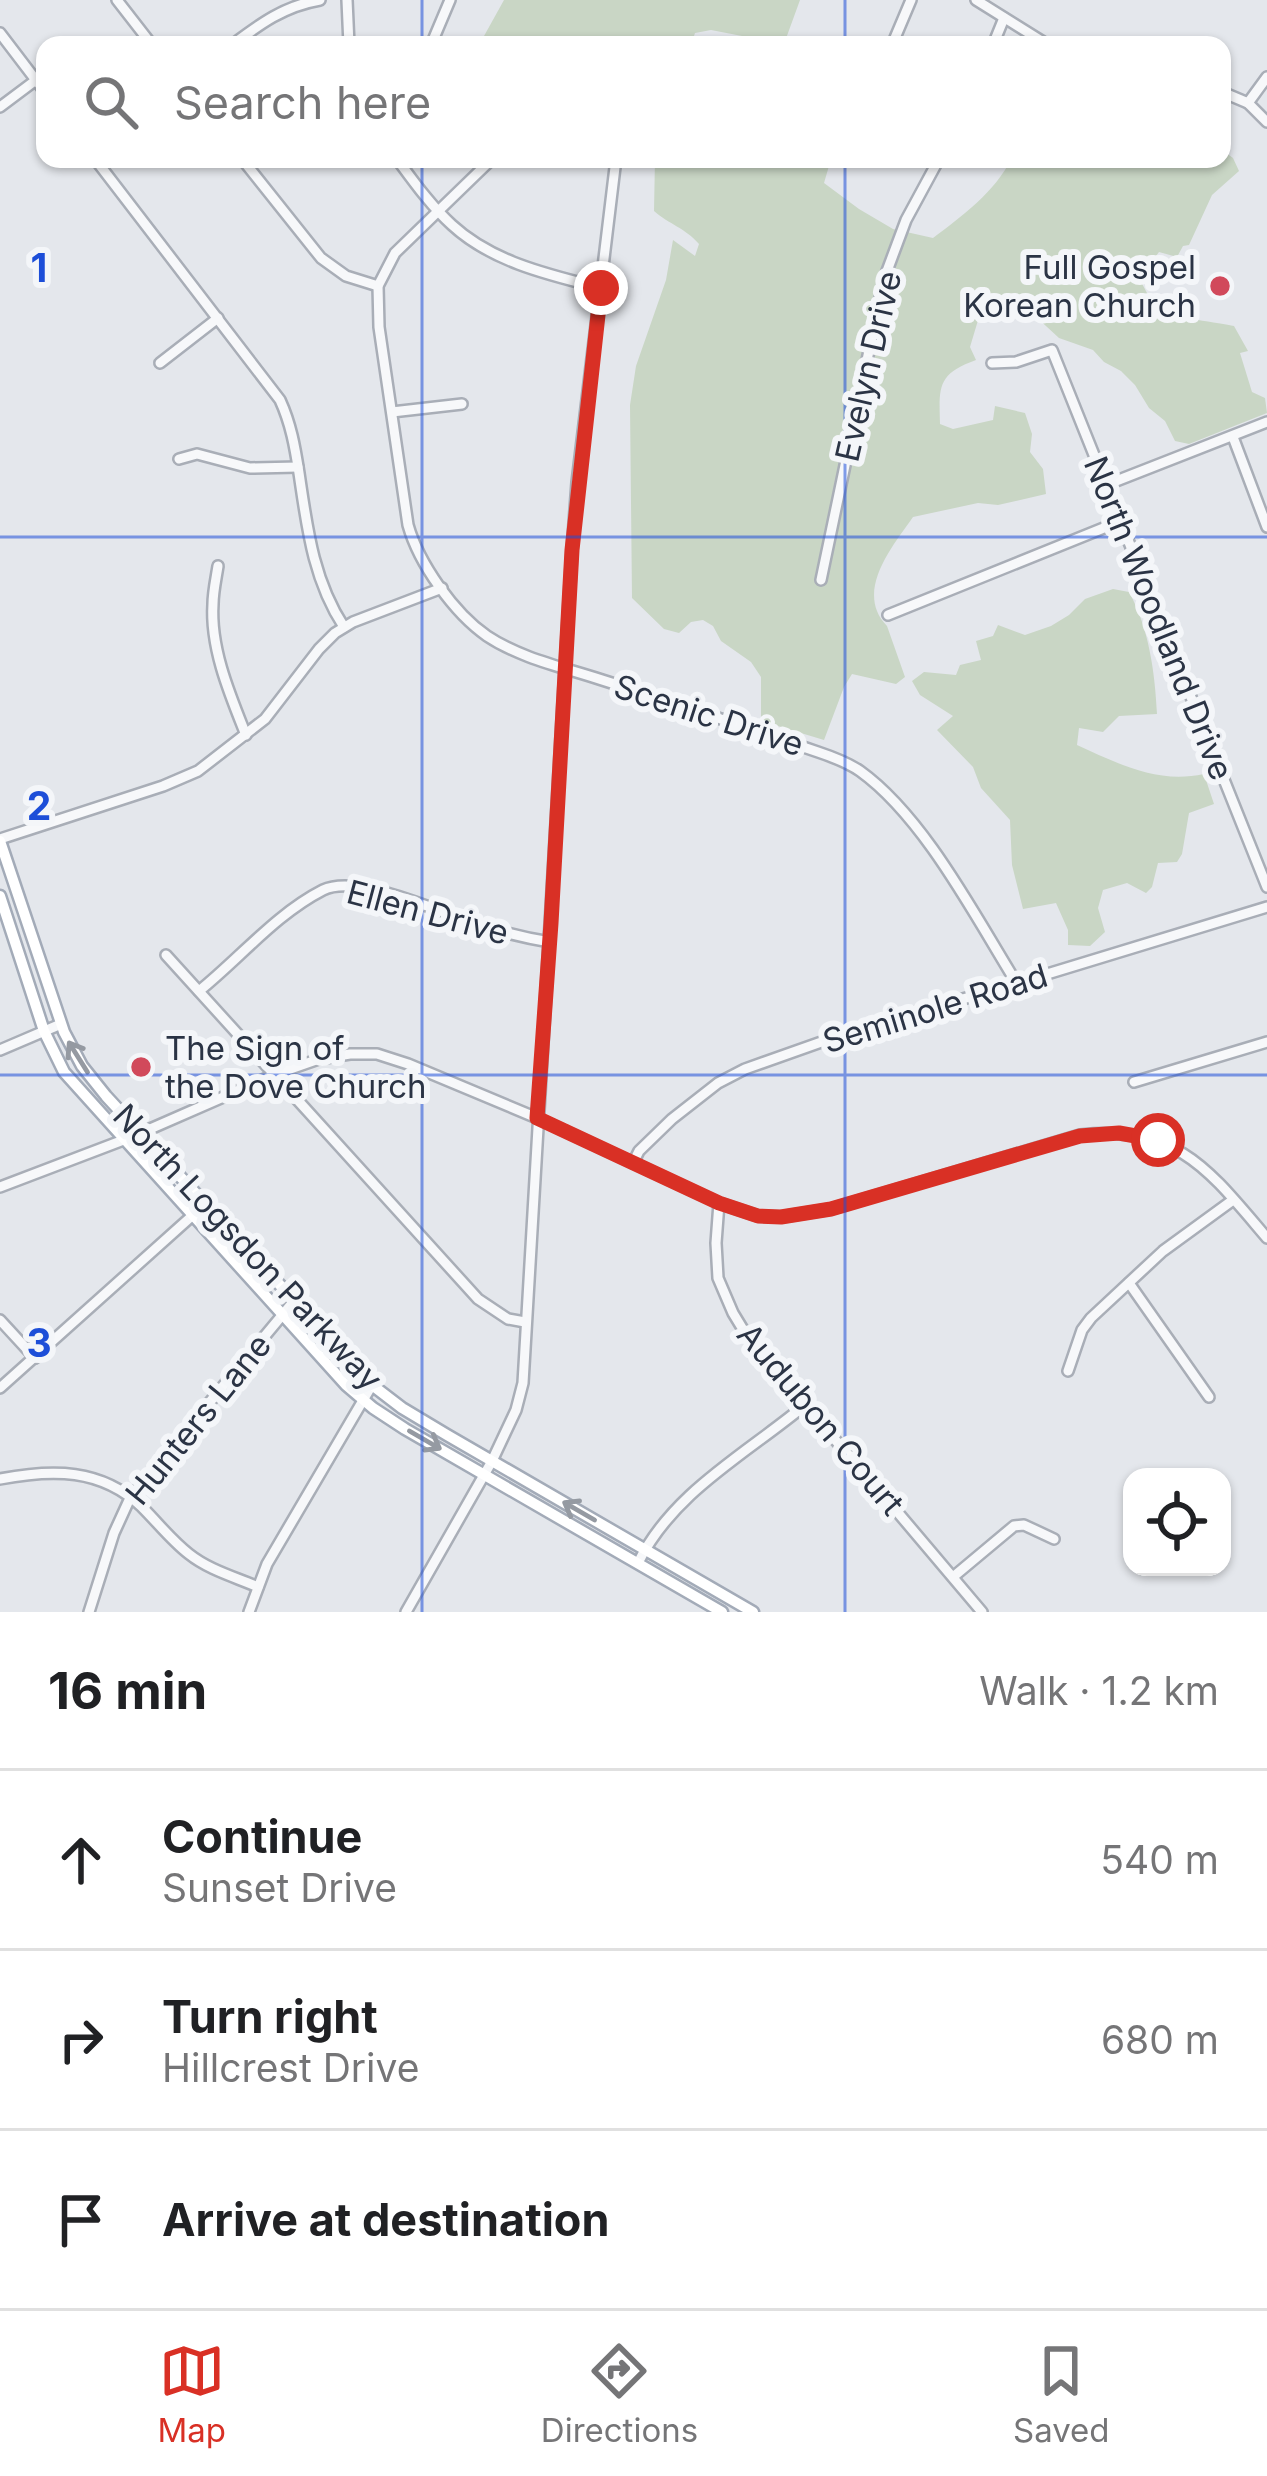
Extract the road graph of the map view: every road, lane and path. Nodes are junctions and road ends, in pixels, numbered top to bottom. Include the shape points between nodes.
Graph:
1 (117, 0) edge
2 (320, 0) edge
3 (347, 0) edge
4 (451, 0) edge
5 (911, 0) edge
6 (976, 0) edge
7 (1004, 18) junction
8 (0, 33) edge
9 (145, 36) edge
10 (244, 36) edge
11 (349, 36) edge
12 (435, 36) edge
13 (896, 36) edge
14 (997, 36) edge
15 (1033, 36) edge
16 (1267, 77) edge
17 (36, 80) joint
18 (1231, 96) edge
19 (1248, 103) junction
20 (0, 107) edge
21 (1267, 122) edge
22 (102, 168) edge
23 (249, 168) edge
24 (404, 168) edge
25 (482, 168) edge
26 (615, 168) edge
27 (934, 168) edge
28 (437, 211) junction
29 (378, 286) junction
30 (601, 288) junction
31 (218, 318) junction
32 (160, 363) dead end
33 (992, 363) dead end
34 (462, 404) dead end
35 (392, 412) junction
36 (1267, 422) edge
37 (1233, 437) junction
38 (179, 459) dead end
39 (298, 467) junction
40 (1106, 485) junction
41 (1121, 521) junction
42 (1267, 527) edge
43 (218, 566) dead end
44 (821, 580) dead end
45 (442, 588) junction
46 (888, 615) dead end
47 (344, 627) junction
48 (565, 669) junction
49 (246, 735) junction
50 (0, 840) edge
51 (1267, 887) edge
52 (0, 896) edge
53 (1267, 908) edge
54 (550, 942) junction
55 (166, 955) dead end
56 (1016, 982) junction
57 (199, 991) junction
58 (61, 1024) junction
59 (44, 1030) junction
60 (1267, 1042) edge
61 (0, 1050) edge
62 (276, 1073) junction
63 (1134, 1082) dead end
64 (537, 1118) junction
65 (140, 1132) junction
66 (124, 1139) junction
67 (633, 1163) junction
68 (0, 1187) edge
69 (1233, 1200) junction
70 (719, 1203) junction
71 (193, 1215) junction
72 (1267, 1238) edge
73 (1130, 1282) junction
74 (294, 1301) junction
75 (284, 1314) junction
76 (0, 1320) edge
77 (525, 1322) junction
78 (35, 1358) junction
79 (1068, 1372) dead end
80 (372, 1385) junction
81 (0, 1388) edge
82 (1209, 1396) dead end
83 (363, 1400) junction
84 (805, 1405) junction
85 (492, 1460) junction
86 (483, 1474) junction
87 (0, 1479) edge
88 (130, 1498) junction
89 (1054, 1539) dead end
90 (646, 1548) junction
91 (638, 1563) junction
92 (953, 1576) junction
93 (258, 1587) junction
94 (89, 1612) edge
95 (249, 1612) edge
96 (406, 1612) edge
97 (722, 1612) edge
98 (753, 1612) edge
99 (982, 1612) edge

1 - 9 street
2 - 10 street via 271,16
3 - 11 street
4 - 12 street
5 - 13 street
6 - 7 street
7 - 14 street
7 - 15 street
8 - 17 street
16 - 19 street
17 - 20 street
18 - 19 street
19 - 21 street
22 - 31 street
23 - 29 street via 321,258
24 - 28 street
25 - 28 street
26 - 30 street
27 - 44 street, Evelyn Drive via 884,279
28 - 29 street via 395,253
28 - 30 street via 487,250
29 - 35 street, Scenic Drive
30 - 48 street
31 - 32 street
31 - 39 street via 280,400
33 - 40 street, North Woodland Drive via 1052,350
34 - 35 street
35 - 45 street, Scenic Drive via 412,538
36 - 37 street
37 - 40 street
37 - 42 street
38 - 39 street via 197,454 250,468
39 - 47 street via 316,567
40 - 41 street, North Woodland Drive
41 - 46 street
41 - 51 street, North Woodland Drive
43 - 49 street via 215,638
45 - 47 street
45 - 48 street, Scenic Drive via 492,640
47 - 49 street
48 - 54 street
48 - 56 street, Scenic Drive via 856,768 920,834
49 - 50 street via 175,782
50 - 58 main road, North Logsdon Parkway
52 - 59 main road, North Logsdon Parkway
53 - 56 street, Seminole Road
54 - 57 street, Ellen Drive via 336,885 268,930
54 - 64 street
55 - 57 street
56 - 67 street, Seminole Road via 730,1076 672,1119
57 - 62 street
58 - 59 street
65 -> 58 main road, North Logsdon Parkway via 82,1066
59 - 61 street
59 - 66 main road, North Logsdon Parkway via 64,1072
60 - 63 street
62 - 64 street via 377,1054
62 - 65 street
62 - 77 street via 478,1299
64 - 67 street
64 - 77 street
65 - 66 street
65 - 74 main road, North Logsdon Parkway
66 - 68 street
66 - 71 main road, North Logsdon Parkway
67 - 70 street
69 - 70 street via 1171,1146 1119,1133 1080,1136 800,1216 758,1216
69 - 72 street
69 - 73 street
70 - 84 street, Audubon Court via 716,1260 724,1295 765,1362
71 - 75 main road, North Logsdon Parkway
71 - 78 street
73 - 79 street via 1086,1324
73 - 82 street
74 - 75 street, Hunters Lane
74 - 80 main road, North Logsdon Parkway
75 - 83 main road, North Logsdon Parkway
75 - 88 street, Hunters Lane
76 - 78 street
77 - 85 street via 520,1396
78 - 81 street
80 - 83 street
80 - 85 main road, North Logsdon Parkway
83 -> 86 main road, North Logsdon Parkway
83 - 93 street
84 - 90 street via 680,1504
84 - 92 street, Audubon Court
85 - 86 street
90 -> 85 main road, North Logsdon Parkway
86 - 91 main road, North Logsdon Parkway
86 - 96 street
87 - 88 street via 65,1472
88 - 93 street via 191,1556
88 - 94 street, Hunters Lane
89 - 92 street via 1014,1526
90 - 91 street
90 - 98 main road, North Logsdon Parkway
91 - 97 main road, North Logsdon Parkway
92 - 99 street, Audubon Court
93 - 95 street

